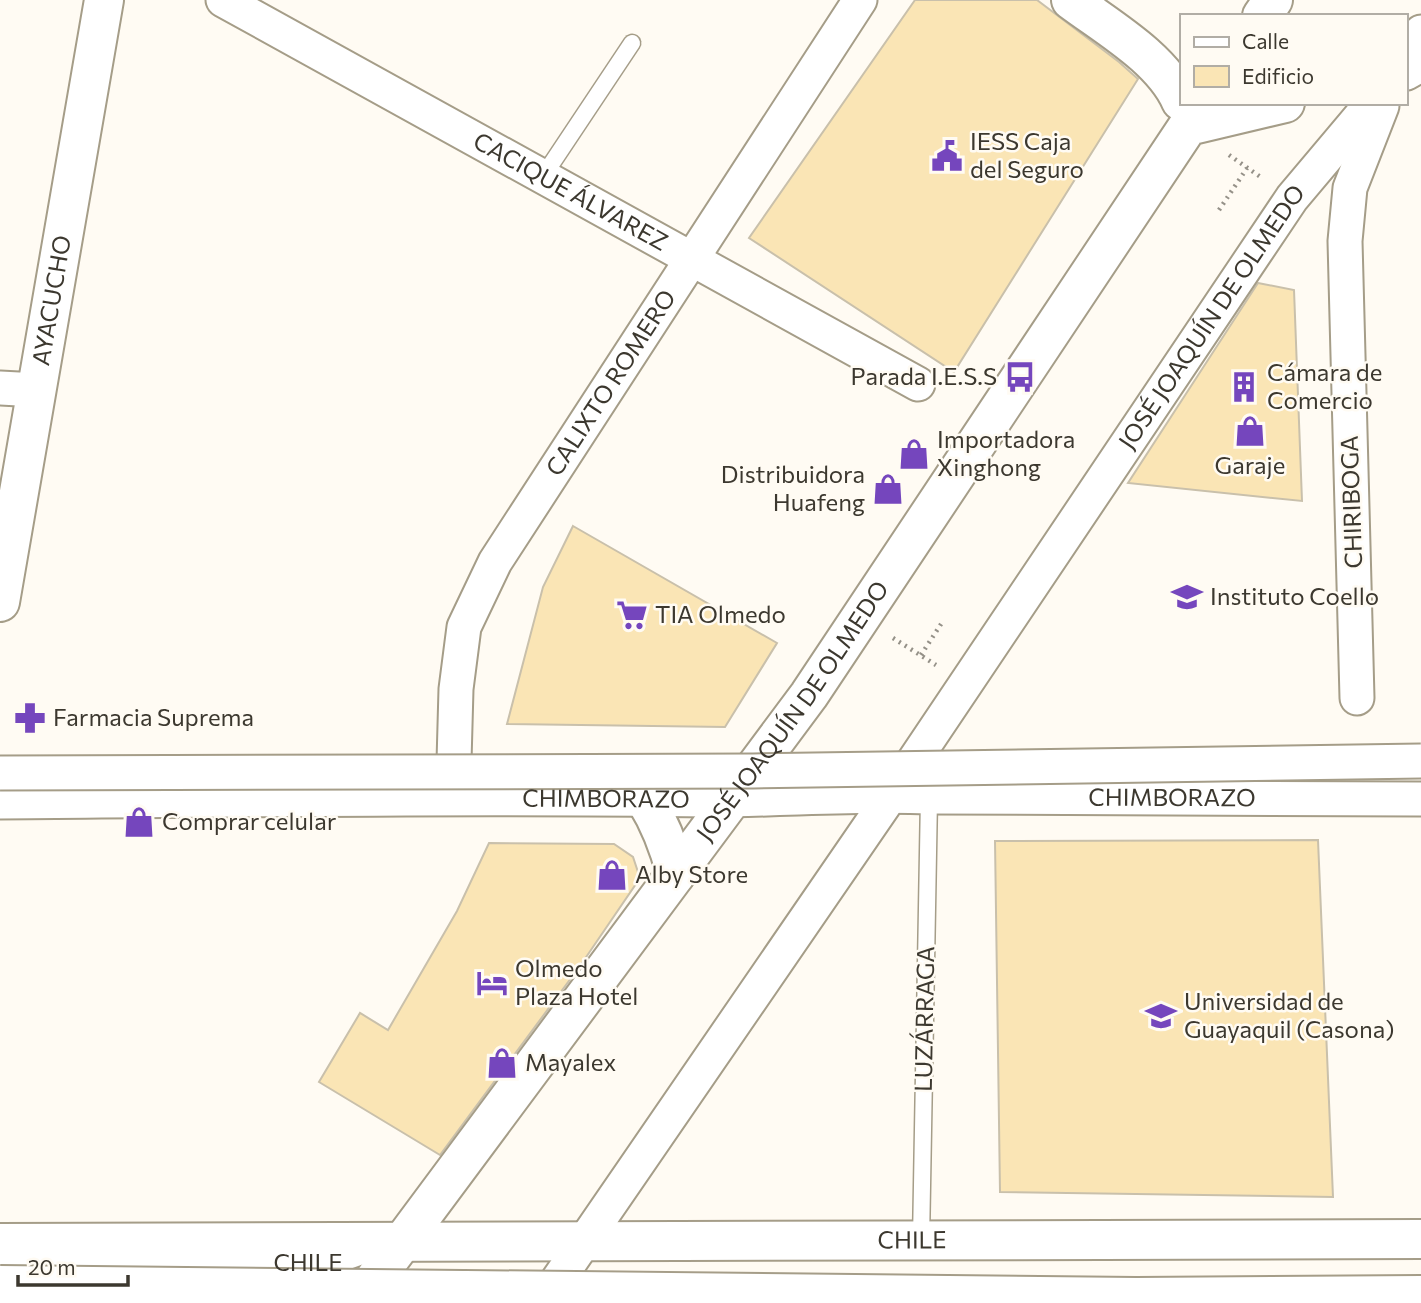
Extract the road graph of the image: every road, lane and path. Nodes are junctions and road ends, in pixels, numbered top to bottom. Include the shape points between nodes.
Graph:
1 (104, 0) edge
2 (223, 0) edge
3 (860, 0) edge
4 (1071, 0) edge
5 (1421, 32) edge
6 (632, 43) dead end
7 (1407, 55) edge
8 (1180, 95) edge
9 (1247, 105) edge
10 (1370, 105) edge
11 (1382, 105) edge
12 (1189, 108) edge
13 (1247, 168) junction
14 (542, 178) junction
15 (1292, 198) junction
16 (1219, 210) dead end
17 (691, 260) junction
18 (918, 384) dead end
19 (18, 389) edge
20 (0, 602) edge
21 (860, 617) junction
22 (943, 621) dead end
23 (921, 655) junction
24 (967, 684) junction
25 (1357, 698) dead end
26 (1421, 761) edge
27 (0, 773) edge
28 (891, 795) junction
29 (929, 797) junction
30 (453, 798) junction
31 (645, 799) junction
32 (1421, 799) edge
33 (731, 800) junction
34 (0, 802) edge
35 (676, 874) junction
36 (1421, 1239) edge
37 (583, 1241) junction
38 (921, 1241) junction
39 (404, 1242) junction
40 (0, 1243) edge
41 (0, 1263) edge
42 (0, 1285) edge
43 (1421, 1295) edge
44 (357, 1303) edge
45 (542, 1303) edge

1 - 19 main road, AYACUCHO
2 - 14 street, CACIQUE ÁLVAREZ
3 - 17 street, CALIXTO ROMERO
4 - 8 main road via 1144,55
5 - 7 street
6 - 14 lane
9 - 12 main road
10 - 15 street, JOSÉ JOAQUÍN DE OLMEDO
11 - 25 street, CHIRIBOGA via 1350,188 1346,213
12 - 13 path
12 - 21 main road, JOSÉ JOAQUÍN DE OLMEDO
13 - 15 path
13 - 16 path
14 - 17 street, CACIQUE ÁLVAREZ
15 - 24 street, JOSÉ JOAQUÍN DE OLMEDO
17 - 18 street, CACIQUE ÁLVAREZ
17 - 30 street, CALIXTO ROMERO via 495,562 464,627 456,689
19 - 20 main road, AYACUCHO
21 - 23 path
21 - 33 main road, JOSÉ JOAQUÍN DE OLMEDO
22 - 23 path
23 - 24 path
24 - 28 street, JOSÉ JOAQUÍN DE OLMEDO
26 - 27 street, CHIMBORAZO, bridge via 739,771
28 - 29 street, CHIMBORAZO
28 - 33 street, CHIMBORAZO
28 - 37 street, JOSÉ JOAQUÍN DE OLMEDO
29 - 32 street, CHIMBORAZO
29 - 38 lane, LUZÁRRAGA
30 - 31 street, CHIMBORAZO
30 - 34 street, CHIMBORAZO
31 - 33 street, CHIMBORAZO
31 - 35 main road via 670,847
33 - 35 main road, JOSÉ JOAQUÍN DE OLMEDO
35 - 39 main road, JOSÉ JOAQUÍN DE OLMEDO
36 - 38 main road, CHILE
37 - 38 main road, CHILE
37 - 39 main road, CHILE
37 - 45 street, JOSÉ JOAQUÍN DE OLMEDO
39 - 40 main road, CHILE
39 - 41 lane, CHILE via 343,1263
39 - 44 main road, JOSÉ JOAQUÍN DE OLMEDO
42 - 43 main road, CHILE, bridge via 1136,1297

